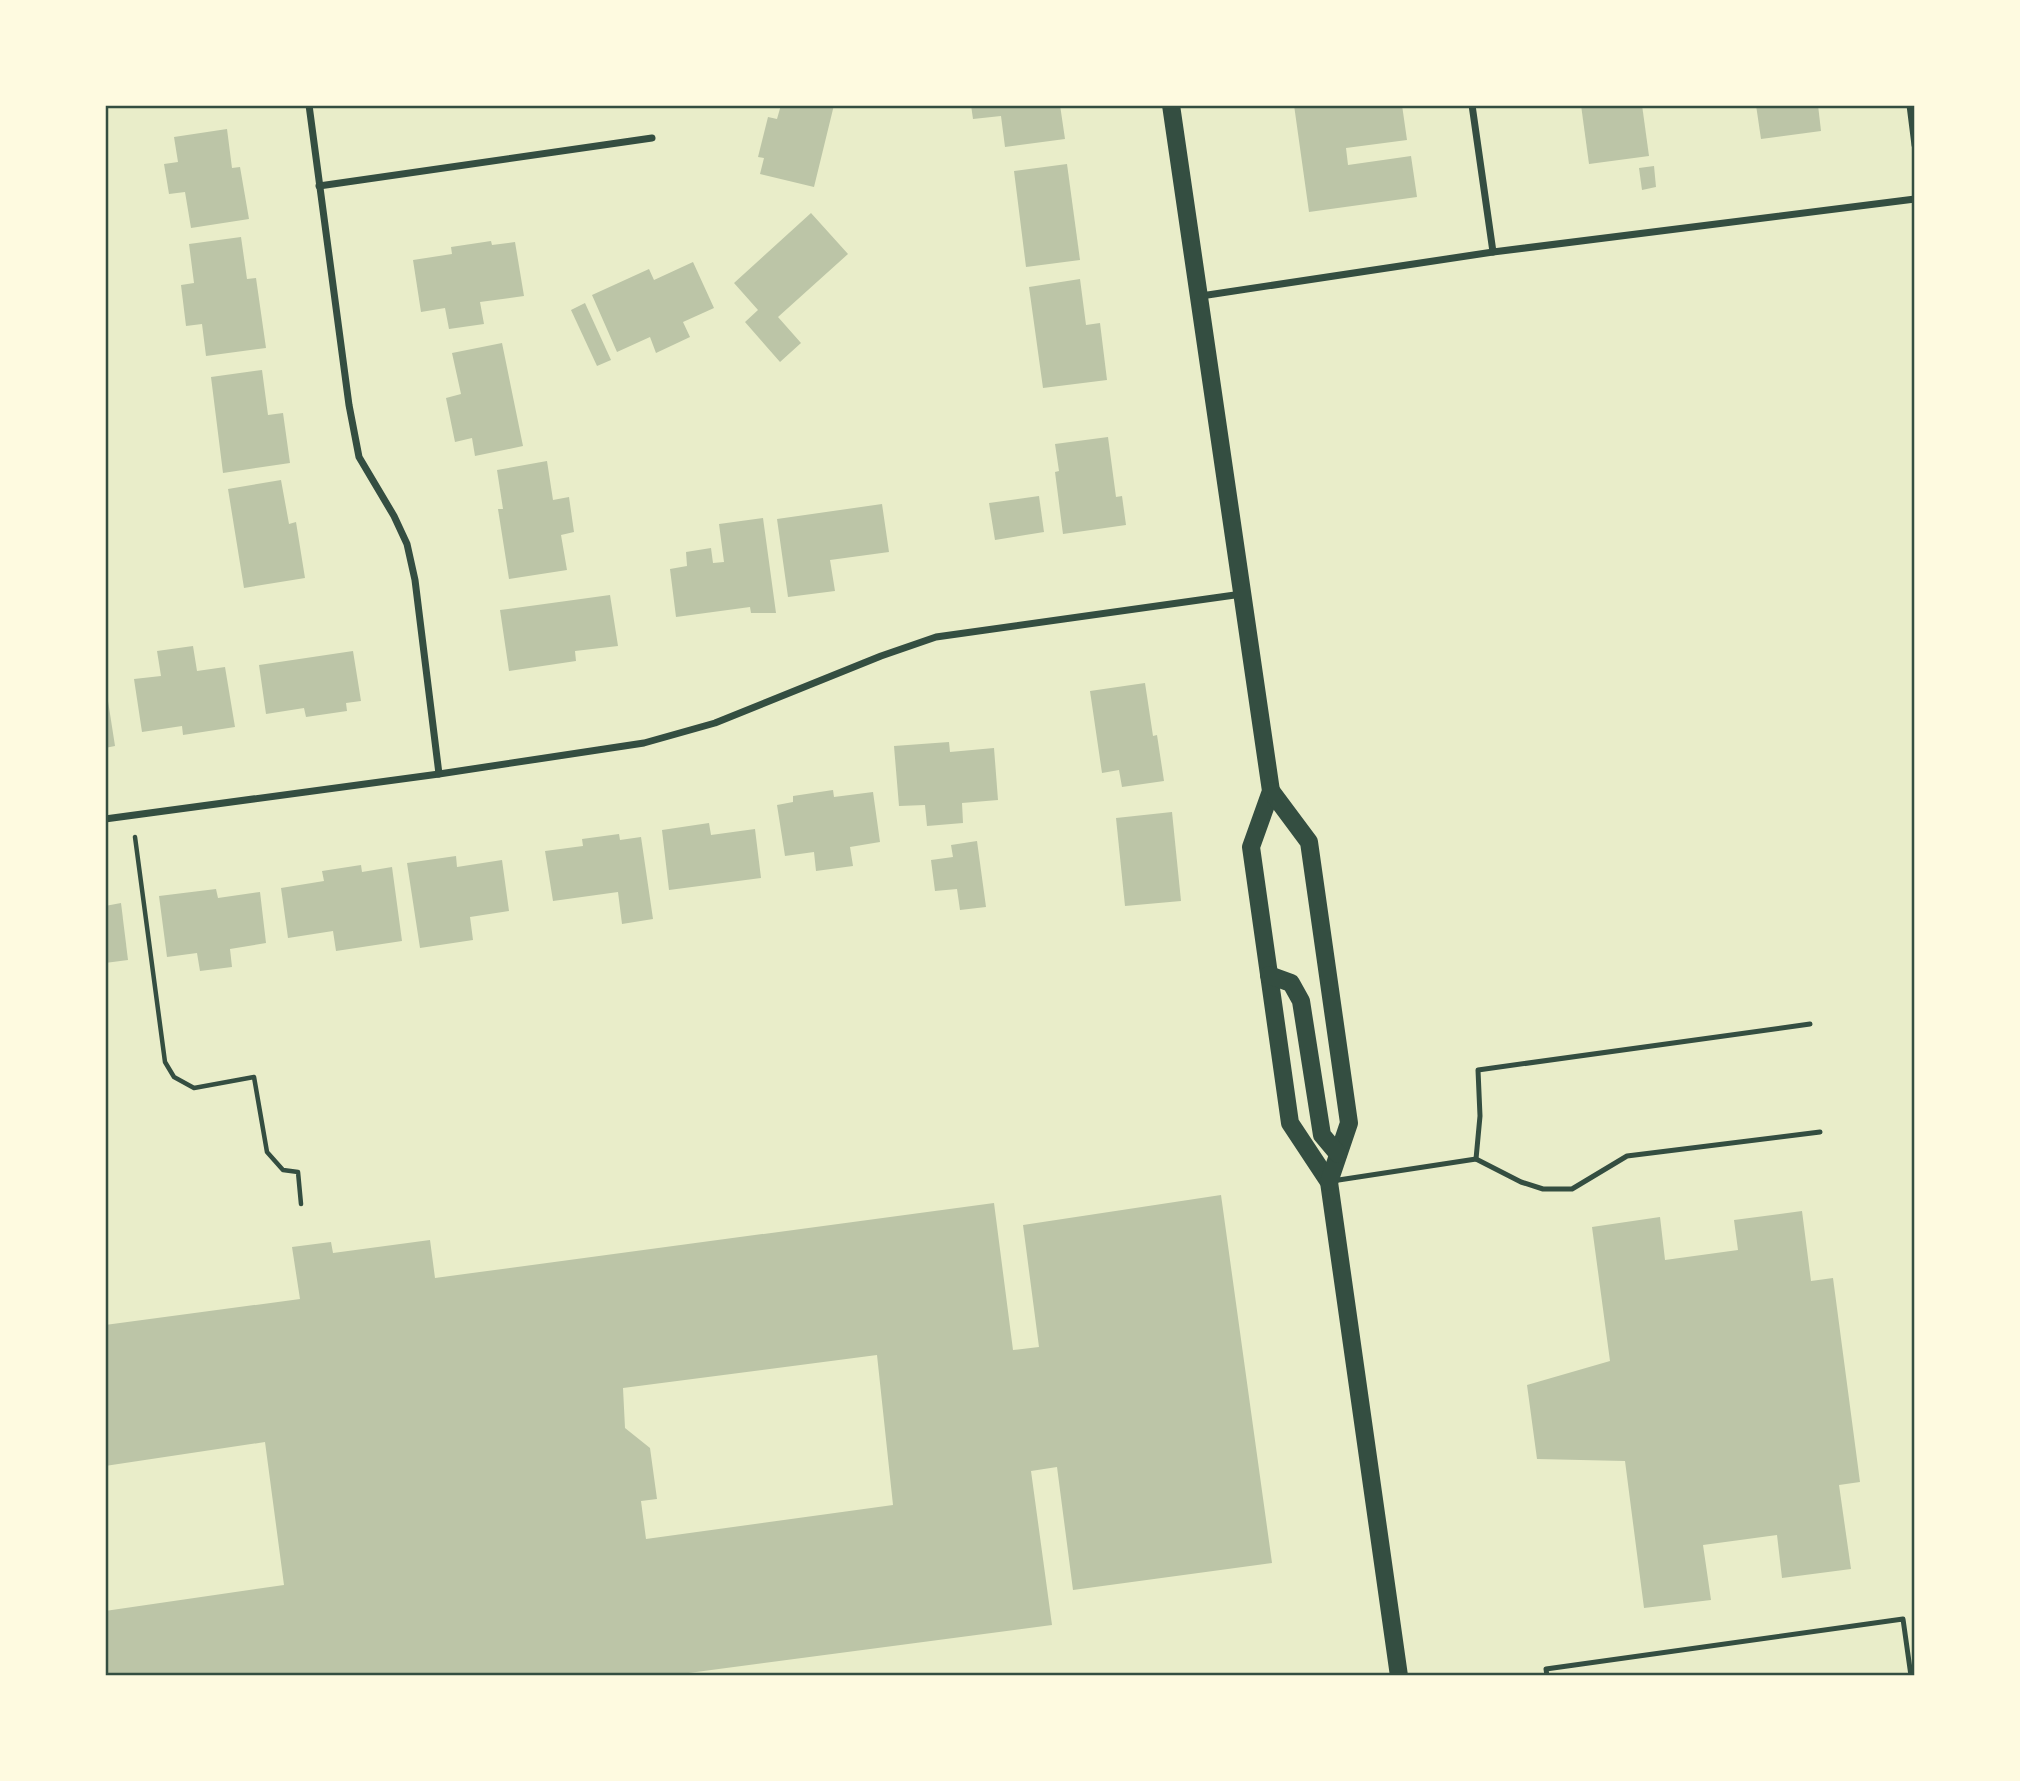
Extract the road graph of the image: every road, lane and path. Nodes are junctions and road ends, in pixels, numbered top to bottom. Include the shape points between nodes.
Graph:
1 (309, 105) edge
2 (1171, 105) edge
3 (1472, 105) edge
4 (1910, 105) edge
5 (652, 138) dead end
6 (1915, 145) edge
7 (319, 186) junction
8 (1915, 199) edge
9 (1493, 252) junction
10 (1199, 296) junction
11 (1242, 594) junction
12 (439, 774) junction
13 (1271, 791) junction
14 (132, 815) junction
15 (105, 819) edge
16 (1269, 975) junction
17 (1810, 1024) dead end
18 (1820, 1132) dead end
19 (1338, 1154) junction
20 (1476, 1159) junction
21 (1329, 1182) junction
22 (301, 1204) dead end
23 (1399, 1676) edge
24 (1547, 1676) edge
25 (1912, 1676) edge

1 - 7 street
2 - 10 main road
3 - 9 street
4 - 6 street
5 - 7 street
7 - 12 street via 359,457 407,544 415,580
8 - 9 street
9 - 10 street
10 - 11 main road
11 - 12 street via 936,637 715,723 667,737
11 - 13 main road
12 - 14 street
13 - 16 main road via 1251,847
13 - 19 main road via 1309,842 1349,1123
14 - 15 street
14 - 22 path via 165,1062 174,1077 194,1087 254,1077 267,1153 284,1170 298,1172
16 - 19 main road via 1291,984 1301,1001 1322,1135
16 - 21 main road via 1290,1123
17 - 20 lane via 1478,1070
18 - 20 lane via 1627,1156 1572,1189 1543,1189
19 - 21 main road
20 - 21 lane
21 - 23 main road
24 - 25 lane via 1546,1669 1903,1619

